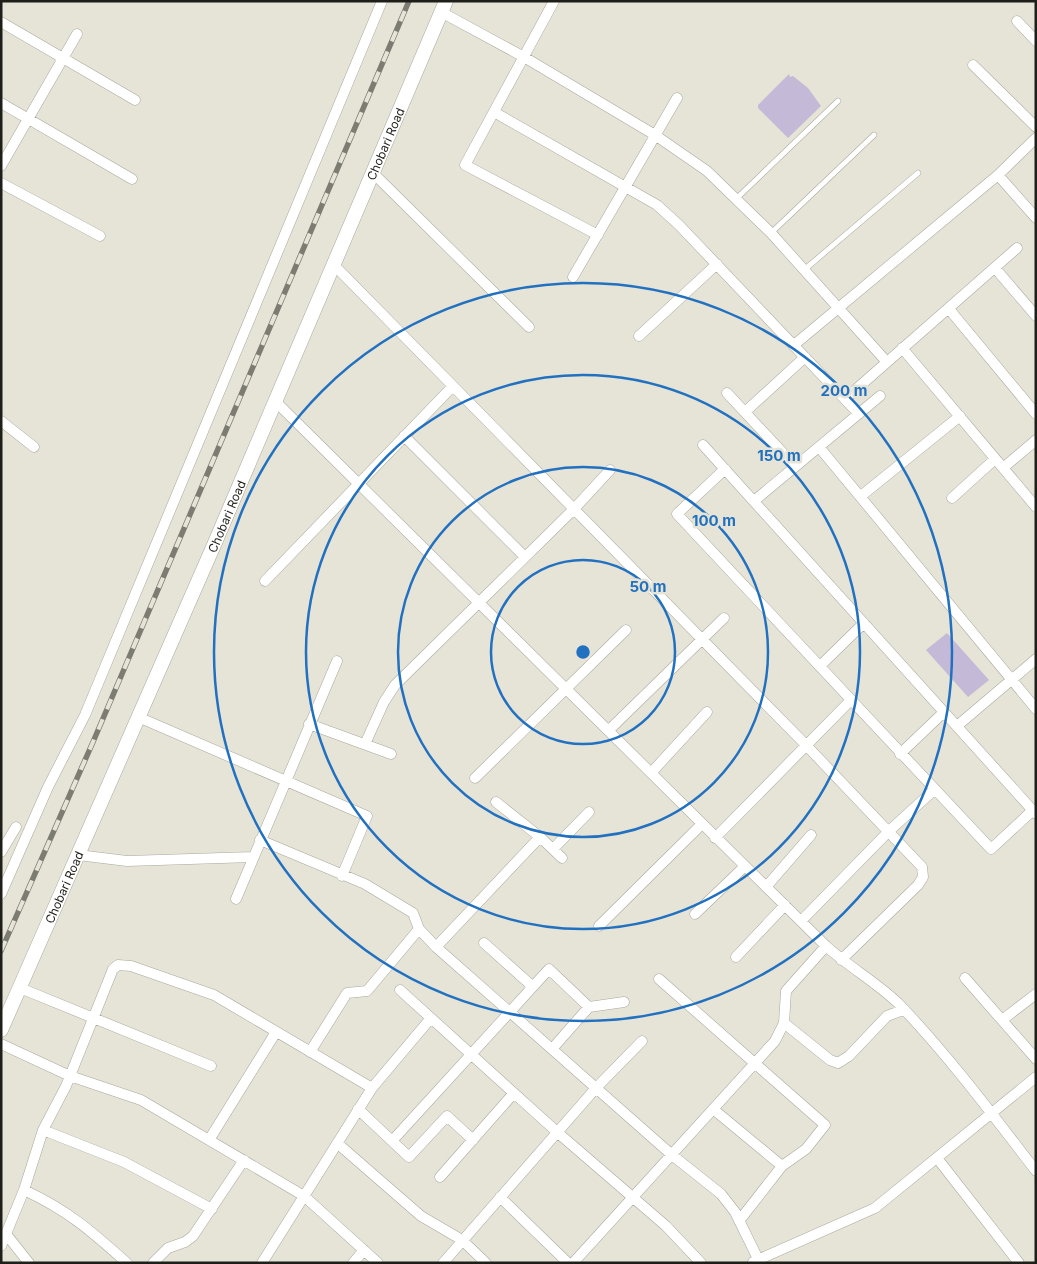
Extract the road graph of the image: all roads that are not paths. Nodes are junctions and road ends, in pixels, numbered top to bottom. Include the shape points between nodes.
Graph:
1 (382, 1) edge
2 (554, 1) edge
3 (444, 7) edge
4 (1017, 21) dead end
5 (1, 22) edge
6 (77, 34) dead end
7 (1036, 41) edge
8 (524, 57) junction
9 (63, 59) junction
10 (973, 65) dead end
11 (677, 98) dead end
12 (135, 100) dead end
13 (838, 101) dead end
14 (1, 103) edge
15 (494, 112) junction
16 (29, 118) junction
17 (1036, 127) edge
18 (655, 135) junction
19 (874, 135) dead end
20 (1036, 138) edge
21 (1, 166) edge
22 (372, 172) junction
23 (918, 173) dead end
24 (998, 175) junction
25 (132, 179) dead end
26 (1, 183) edge
27 (626, 186) junction
28 (736, 198) junction
29 (1036, 218) edge
30 (771, 233) junction
31 (598, 235) junction
32 (100, 236) dead end
33 (1017, 248) dead end
34 (333, 264) junction
35 (717, 264) junction
36 (994, 268) junction
37 (804, 270) junction
38 (573, 277) dead end
39 (837, 308) junction
40 (949, 309) junction
41 (1036, 316) edge
42 (529, 327) dead end
43 (639, 336) dead end
44 (794, 345) junction
45 (902, 348) junction
46 (805, 357) junction
47 (886, 362) junction
48 (453, 386) junction
49 (727, 393) dead end
50 (880, 396) dead end
51 (844, 399) junction
52 (275, 400) junction
53 (745, 412) junction
54 (859, 414) junction
55 (1036, 414) edge
56 (960, 416) junction
57 (1, 422) edge
58 (404, 436) junction
59 (1036, 440) edge
60 (703, 445) dead end
61 (34, 447) dead end
62 (819, 447) junction
63 (995, 459) junction
64 (796, 466) junction
65 (1003, 468) junction
66 (724, 469) junction
67 (610, 470) dead end
68 (359, 482) junction
69 (861, 496) junction
70 (952, 498) dead end
71 (754, 501) junction
72 (1036, 507) edge
73 (574, 509) junction
74 (525, 557) junction
75 (265, 580) dead end
76 (480, 602) junction
77 (724, 618) dead end
78 (864, 623) junction
79 (626, 630) dead end
80 (701, 640) junction
81 (1036, 660) edge
82 (337, 661) dead end
83 (820, 666) junction
84 (1010, 681) junction
85 (566, 689) junction
86 (851, 700) junction
87 (1036, 710) edge
88 (707, 712) dead end
89 (944, 712) junction
90 (138, 717) junction
91 (309, 724) junction
92 (957, 726) junction
93 (609, 730) junction
94 (364, 744) junction
95 (805, 744) junction
96 (391, 754) dead end
97 (900, 754) junction
98 (651, 773) junction
99 (475, 778) dead end
100 (285, 781) junction
101 (935, 789) junction
102 (496, 802) dead end
103 (589, 812) dead end
104 (1034, 812) edge
105 (702, 824) junction
106 (16, 827) dead end
107 (889, 831) junction
108 (811, 835) dead end
109 (540, 837) junction
110 (715, 838) junction
111 (260, 840) junction
112 (553, 849) junction
113 (1, 852) edge
114 (78, 855) junction
115 (253, 857) junction
116 (562, 858) dead end
117 (744, 867) junction
118 (342, 876) junction
119 (766, 887) junction
120 (1, 894) edge
121 (236, 899) dead end
122 (785, 905) junction
123 (695, 914) dead end
124 (801, 921) junction
125 (599, 926) dead end
126 (419, 929) junction
127 (484, 943) dead end
128 (826, 946) junction
129 (436, 947) junction
130 (736, 957) dead end
131 (841, 960) junction
132 (964, 978) dead end
133 (659, 980) dead end
134 (532, 986) junction
135 (20, 988) junction
136 (400, 990) dead end
137 (1036, 994) edge
138 (624, 1002) dead end
139 (900, 1006) junction
140 (589, 1007) junction
141 (509, 1010) junction
142 (94, 1018) junction
143 (431, 1018) junction
144 (784, 1020) junction
145 (1002, 1020) junction
146 (1, 1030) edge
147 (276, 1032) junction
148 (642, 1041) dead end
149 (1, 1044) edge
150 (552, 1049) junction
151 (310, 1052) junction
152 (470, 1054) junction
153 (1036, 1059) edge
154 (753, 1064) junction
155 (210, 1066) dead end
156 (70, 1076) junction
157 (1036, 1077) edge
158 (372, 1088) junction
159 (596, 1088) junction
160 (514, 1092) junction
161 (713, 1108) junction
162 (358, 1109) junction
163 (991, 1113) junction
164 (43, 1130) junction
165 (557, 1132) junction
166 (209, 1140) junction
167 (473, 1140) junction
168 (392, 1141) junction
169 (337, 1143) junction
170 (672, 1154) junction
171 (937, 1158) junction
172 (244, 1160) junction
173 (782, 1166) junction
174 (1036, 1171) edge
175 (440, 1177) dead end
176 (24, 1190) junction
177 (304, 1196) junction
178 (500, 1197) junction
179 (632, 1197) junction
180 (212, 1209) junction
181 (739, 1221) junction
182 (6, 1234) junction
183 (462, 1240) junction
184 (1, 1246) edge
185 (364, 1250) junction
186 (757, 1262) edge
187 (29, 1263) edge
188 (127, 1263) edge
189 (153, 1263) edge
190 (262, 1263) edge
191 (353, 1263) edge
192 (378, 1263) edge
193 (443, 1263) edge
194 (486, 1263) edge
195 (568, 1263) edge
196 (573, 1263) edge
197 (702, 1263) edge
198 (1019, 1263) edge

1 - 120 street via 85,715 48,787
2 - 8 street
3 - 8 street
3 - 22 street, Chobari Road
4 - 7 street
5 - 9 street
6 - 9 street
8 - 15 street
8 - 18 street
9 - 12 street
9 - 16 street
10 - 17 street
11 - 18 street
13 - 28 lane
14 - 16 street
15 - 27 street
15 - 31 street via 465,165
16 - 21 street
16 - 25 street
18 - 27 street
18 - 28 street via 707,171
19 - 30 lane
20 - 24 street
22 - 34 street, Chobari Road
22 - 42 street
23 - 37 lane
24 - 29 street
24 - 39 street
26 - 32 street
27 - 31 street
27 - 35 street via 657,205
28 - 30 street
30 - 37 street
31 - 38 street
33 - 36 street
34 - 48 street
34 - 52 street, Chobari Road
35 - 43 street
35 - 44 street
36 - 40 street
36 - 41 street
37 - 39 street
39 - 44 street
39 - 47 street
40 - 45 street
40 - 55 street
44 - 46 street
45 - 47 street
45 - 56 street
46 - 51 street
46 - 53 street
47 - 51 street
48 - 58 street
48 - 73 street
49 - 53 street
50 - 54 street
51 - 54 street
52 - 68 street
52 - 90 street, Chobari Road
53 - 64 street
54 - 62 street
56 - 63 street
56 - 69 street
57 - 61 street
58 - 68 street
58 - 74 street
59 - 65 street
60 - 66 street
62 - 64 street
62 - 69 street
63 - 65 street
63 - 70 street
64 - 71 street
65 - 72 street
66 - 71 street
66 - 83 street via 677,514
67 - 73 street
68 - 75 street
68 - 76 street
69 - 84 street
71 - 78 street
73 - 74 street
73 - 80 street
74 - 76 street
76 - 85 street
76 - 94 street via 396,685
77 - 80 street
78 - 83 street
78 - 89 street
79 - 85 street
80 - 93 street
80 - 95 street
81 - 84 street
82 - 91 street
83 - 86 street
84 - 87 street
84 - 92 street
85 - 93 street
85 - 99 street
86 - 95 street
86 - 97 street
88 - 98 street
89 - 92 street
89 - 97 street
90 - 100 street
90 - 114 street, Chobari Road
91 - 94 street
91 - 100 street
92 - 104 street
93 - 98 street
94 - 96 street
95 - 107 street
95 - 110 street
97 - 101 street
98 - 105 street
100 - 111 street
100 - 118 street via 367,816
101 - 104 street via 991,849
101 - 107 street
102 - 109 street
103 - 112 street
105 - 110 street
105 - 125 street
106 - 113 street
107 - 124 street
107 - 131 street via 922,867 923,877
108 - 119 street
109 - 112 street
109 - 129 street
110 - 117 street
111 - 115 street
111 - 118 street
112 - 116 street
114 - 115 street via 127,861
114 - 135 street, Chobari Road
115 - 121 street
117 - 119 street
117 - 123 street
118 - 126 street via 365,884 413,914
119 - 122 street
122 - 124 street
122 - 130 street
124 - 128 street
126 - 129 street
126 - 151 street via 368,991 347,993
127 - 134 street
128 - 131 street
128 - 144 street via 791,983 785,994
129 - 141 street
131 - 139 street
132 - 145 street
133 - 154 street
134 - 140 street via 549,970
134 - 141 street
135 - 142 street
135 - 146 street, Chobari Road
136 - 143 street
137 - 145 street
138 - 140 street
139 - 144 street via 838,1063 830,1060
139 - 163 street
140 - 150 street
141 - 150 street
141 - 152 street
142 - 147 street via 113,970 123,965 214,995
142 - 155 street
142 - 156 street
143 - 152 street
143 - 158 street
144 - 154 street via 775,1041
145 - 153 street
147 - 151 street
147 - 166 street
148 - 159 street
149 - 156 street
150 - 159 street
151 - 158 street
152 - 160 street
152 - 168 street
154 - 161 street
154 - 173 street via 825,1125 806,1149
156 - 164 street
156 - 166 street via 141,1100
157 - 163 street
158 - 162 street
159 - 165 street
159 - 170 street
160 - 165 street
160 - 167 street
161 - 170 street
161 - 173 street
162 - 168 street
162 - 169 street
163 - 171 street
163 - 174 street
164 - 176 street
164 - 180 street via 124,1162
165 - 178 street
165 - 179 street
166 - 172 street
167 - 168 street via 447,1116 409,1156
167 - 175 street
169 - 177 street
169 - 183 street via 421,1216
170 - 179 street
170 - 181 street via 721,1194
171 - 186 street via 875,1208
171 - 198 street
172 - 177 street
172 - 180 street
173 - 181 street
176 - 182 street
176 - 188 street via 55,1204 78,1220
177 - 185 street
177 - 190 street
178 - 183 street
178 - 195 street
179 - 196 street
179 - 197 street via 680,1238
180 - 189 street via 193,1236 168,1248
181 - 186 street
182 - 184 street
182 - 187 street
183 - 193 street
183 - 194 street
185 - 191 street
185 - 192 street

